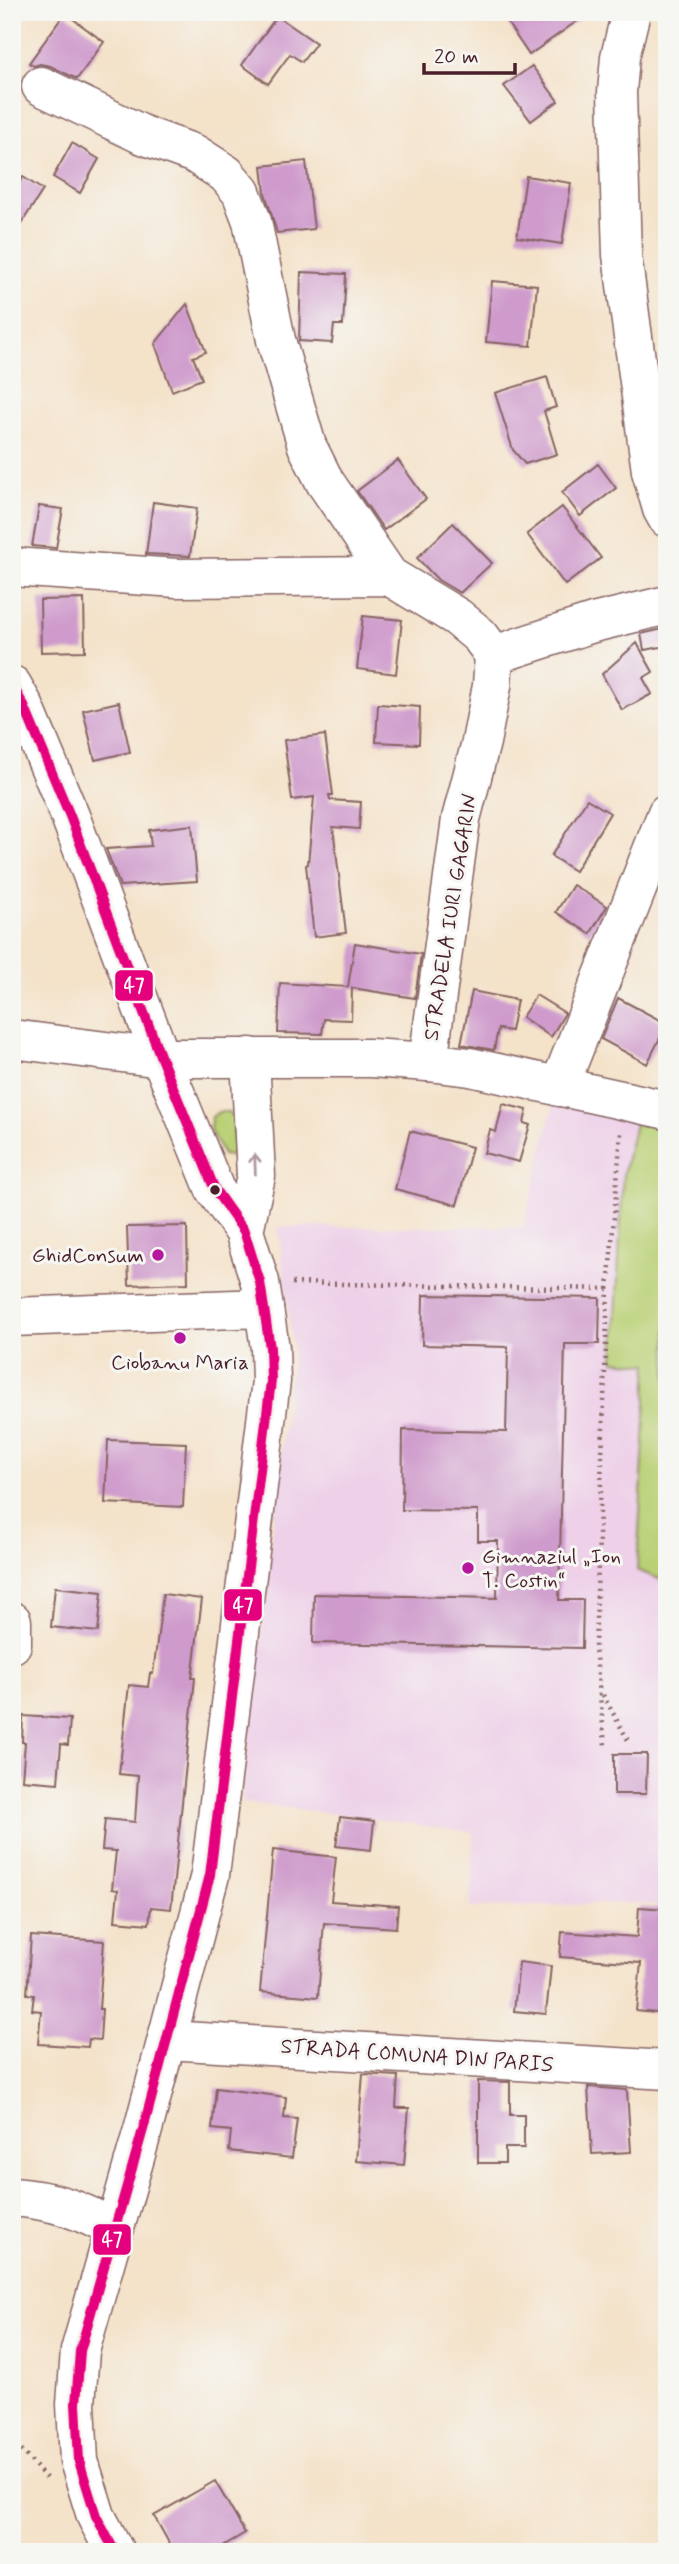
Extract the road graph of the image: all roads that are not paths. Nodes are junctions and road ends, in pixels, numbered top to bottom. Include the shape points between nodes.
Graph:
1 (631, 12) edge
2 (41, 86) dead end
3 (667, 518) edge
4 (12, 567) edge
5 (389, 576) junction
6 (667, 605) edge
7 (494, 655) junction
8 (12, 685) edge
9 (667, 813) edge
10 (12, 1040) edge
11 (160, 1058) junction
12 (250, 1058) junction
13 (428, 1062) junction
14 (559, 1087) junction
15 (253, 1106) junction
16 (667, 1110) edge
17 (190, 1127) junction
18 (244, 1231) junction
19 (262, 1295) junction
20 (12, 1317) edge
21 (12, 1621) edge
22 (12, 1644) edge
23 (167, 2040) junction
24 (667, 2070) edge
25 (12, 2197) edge
26 (113, 2228) junction
27 (115, 2552) edge

1 - 3 street via 617,92 622,255 651,471
2 - 5 street via 143,135 195,154 226,174 241,192 307,446 325,482
4 - 5 street via 177,578
5 - 7 street via 457,617
6 - 7 street
7 - 13 street, STRADELA IURI GAGARIN via 484,730 461,819
8 - 11 street via 70,816
9 - 14 street
10 - 11 street
11 - 12 street
11 - 17 street
12 - 13 street
12 - 15 street
13 - 14 street
14 - 16 street
15 - 17 street via 248,1094 230,1080 211,1082 192,1102
18 -> 15 street via 256,1176
17 - 18 street via 215,1190
18 - 19 street
19 - 20 street
19 - 23 street via 271,1381 210,1875
21 - 22 street
23 - 24 street, STRADA COMUNA DIN PARIS
23 - 26 street
25 - 26 street via 65,2205
26 - 27 street via 80,2351 76,2404 79,2461 96,2516

